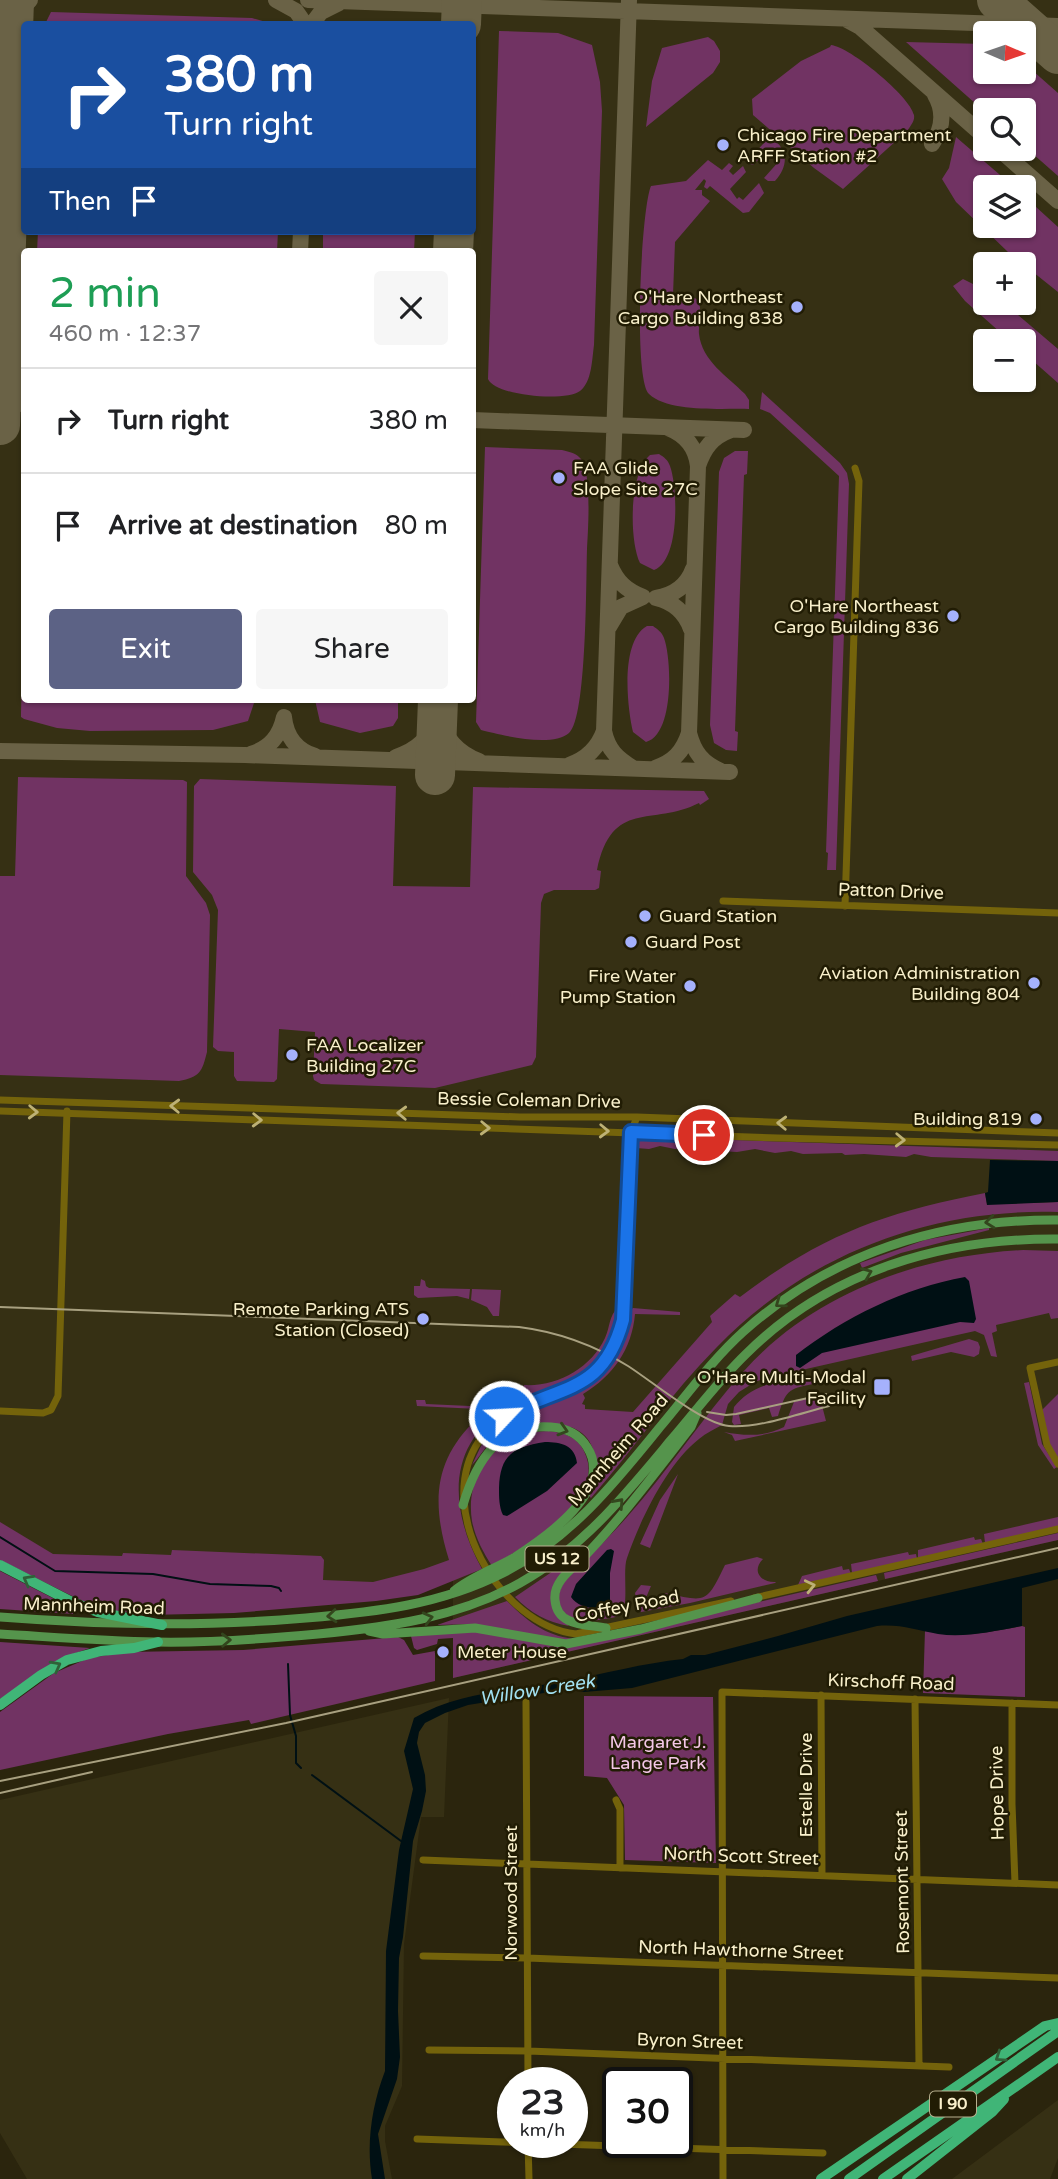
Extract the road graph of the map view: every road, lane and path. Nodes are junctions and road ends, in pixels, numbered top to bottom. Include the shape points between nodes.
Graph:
1 (855, 468) dead end
2 (723, 901) dead end
3 (845, 906) junction
4 (1058, 913) edge
5 (0, 1100) edge
6 (67, 1102) junction
7 (0, 1111) edge
8 (66, 1113) junction
9 (624, 1117) junction
10 (637, 1117) junction
11 (958, 1129) junction
12 (631, 1132) junction
13 (1058, 1133) edge
14 (958, 1143) junction
15 (1058, 1145) edge
16 (1058, 1220) edge
17 (1058, 1239) edge
18 (1058, 1362) edge
19 (701, 1405) junction
20 (0, 1411) edge
21 (1058, 1464) edge
22 (463, 1504) junction
23 (1058, 1529) edge
24 (0, 1565) edge
25 (448, 1597) junction
26 (758, 1598) junction
27 (0, 1618) edge
28 (162, 1625) junction
29 (606, 1628) junction
30 (360, 1630) junction
31 (0, 1634) edge
32 (158, 1642) junction
33 (821, 1695) junction
34 (915, 1699) junction
35 (526, 1702) dead end
36 (1012, 1703) junction
37 (0, 1705) edge
38 (1058, 1705) edge
39 (616, 1800) dead end
40 (423, 1860) dead end
41 (527, 1865) junction
42 (620, 1868) junction
43 (722, 1871) junction
44 (822, 1875) junction
45 (917, 1880) junction
46 (1015, 1883) junction
47 (1058, 1885) edge
48 (423, 1956) dead end
49 (527, 1958) junction
50 (723, 1966) junction
51 (918, 1972) junction
52 (1058, 1978) edge
53 (1058, 2023) edge
54 (1058, 2031) edge
55 (429, 2050) dead end
56 (528, 2051) junction
57 (1058, 2057) edge
58 (723, 2058) junction
59 (919, 2065) junction
60 (528, 2067) edge
61 (949, 2067) dead end
62 (1015, 2086) junction
63 (417, 2139) dead end
64 (497, 2142) edge
65 (588, 2145) edge
66 (723, 2151) junction
67 (823, 2154) dead end
68 (528, 2158) edge
69 (529, 2179) edge
70 (723, 2179) edge
71 (821, 2179) edge
72 (849, 2179) edge
73 (883, 2179) edge
74 (907, 2179) edge

1 - 3 street via 859,481
2 - 3 street, Patton Drive
3 - 4 street, Patton Drive
5 - 6 street, Bessie Coleman Drive
6 - 8 street
9 -> 6 street, Bessie Coleman Drive
7 -> 8 street, Bessie Coleman Drive
8 -> 12 street, Bessie Coleman Drive
8 - 20 street via 58,1396 51,1410 43,1413
9 - 10 street, Bessie Coleman Drive
9 - 12 street, Coffey Road
11 -> 10 street, Bessie Coleman Drive
10 - 12 street, Coffey Road
11 - 13 street, Bessie Coleman Drive
11 - 14 street
12 -> 14 street, Bessie Coleman Drive
12 - 22 street, Coffey Road via 623,1320 617,1343 590,1377 519,1408 490,1427 466,1465
14 - 15 street, Bessie Coleman Drive
16 -> 25 main road, Mannheim Road / US 12 via 1003,1221 930,1233 880,1248 807,1285 727,1348 604,1495 570,1528 506,1572
19 -> 17 main road, Mannheim Road / US 12 via 764,1337 840,1285 915,1255 955,1246
18 - 21 street via 1030,1368 1047,1445
19 - 29 main road via 691,1427 618,1522 556,1588 556,1607 565,1619 576,1625
30 -> 19 main road, Mannheim Road / US 12 via 447,1613 537,1573 606,1517
22 -> 25 main road via 483,1457 517,1432 536,1427 562,1429 576,1435 589,1450 593,1482 577,1507 547,1535 465,1582
22 - 29 street, Coffey Road via 475,1545 495,1580 520,1608 539,1623 562,1632
26 -> 23 street, Coffey Road
28 -> 24 highway via 98,1612
25 -> 28 main road, Mannheim Road / US 12 via 391,1610
26 - 29 street, Coffey Road
26 - 30 main road via 566,1644 475,1628 383,1634
27 - 28 main road, Mannheim Road / US 12
32 -> 30 main road, Mannheim Road / US 12
31 - 32 main road, Mannheim Road / US 12
37 -> 32 highway via 67,1660
33 - 34 street, Kirschoff Road
33 - 43 street, Kirschoff Road via 722,1692
33 - 44 street, Estelle Drive
34 - 36 street, Kirschoff Road
34 - 45 street, Rosemont Street
35 - 41 street, Norwood Street
36 - 38 street, Kirschoff Road
36 - 46 street, Hope Drive
39 - 42 street
40 - 41 street, North Scott Street
41 - 42 street, North Scott Street
41 - 49 street, Norwood Street
42 - 43 street, North Scott Street
43 - 44 street, North Scott Street
43 - 50 street
44 - 45 street, North Scott Street
45 - 46 street, North Scott Street
45 - 51 street, Rosemont Street
46 - 47 street, North Scott Street
48 - 49 street, North Hawthorne Street
49 - 50 street, North Hawthorne Street
49 - 56 street, Norwood Street
50 - 51 street, North Hawthorne Street
50 - 58 street
51 - 52 street, North Hawthorne Street
51 - 59 street, Rosemont Street
53 -> 71 highway via 1045,2026
54 - 72 highway, I 90
55 - 56 street, Byron Street
56 - 58 street, Byron Street
56 - 60 street, Norwood Street
57 - 62 highway, I 90
58 - 59 street, Byron Street
58 - 66 street
59 - 61 street, Byron Street
62 - 73 highway, I 90
62 - 74 highway via 992,2112
63 - 64 street
65 - 66 street
66 - 67 street
66 - 70 street
68 - 69 street

